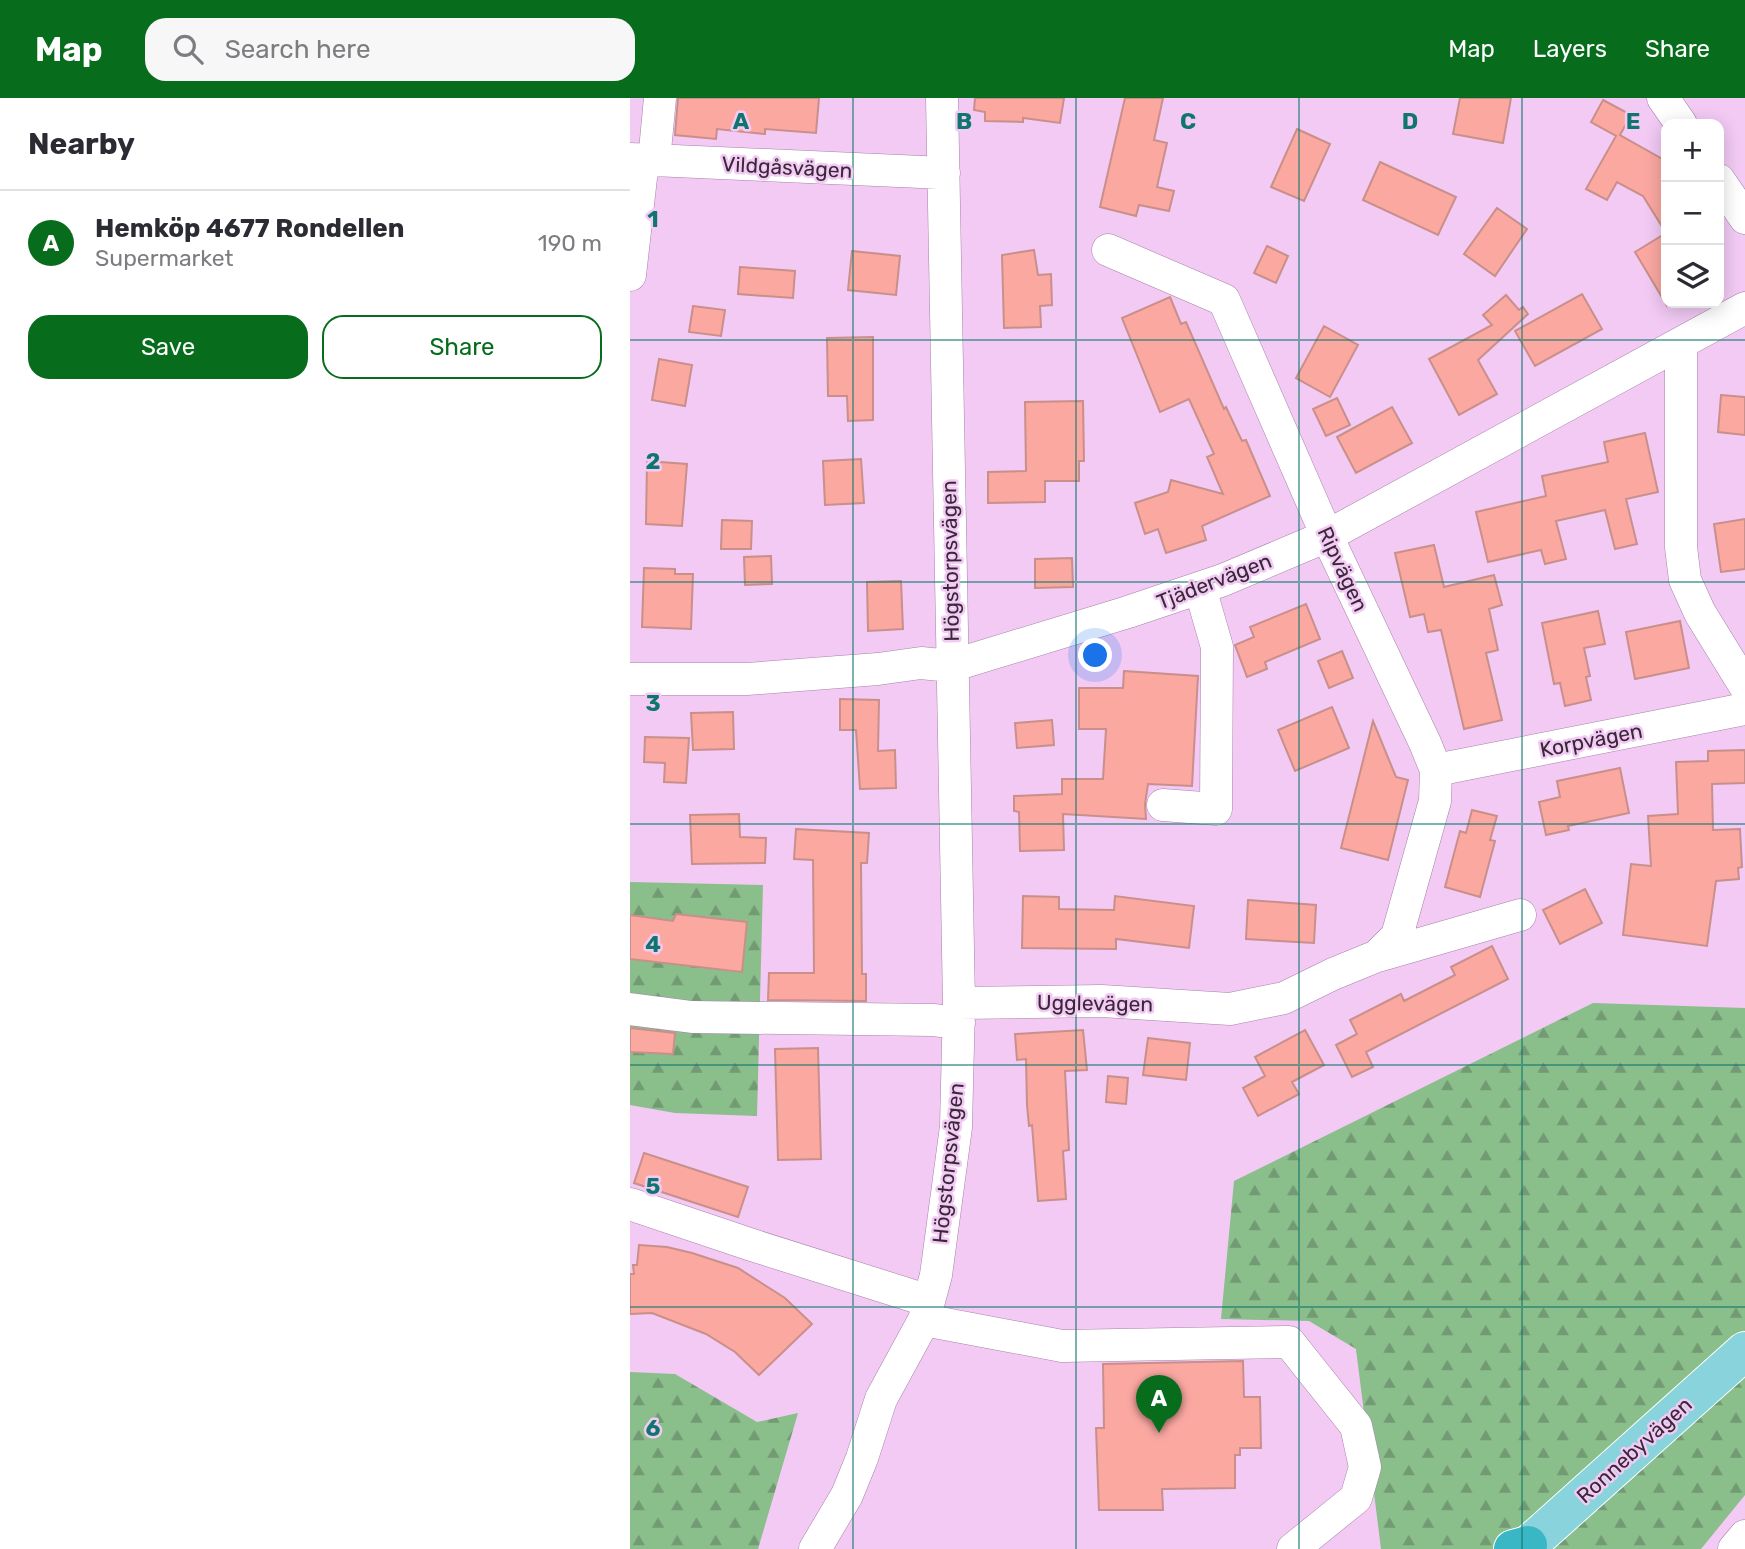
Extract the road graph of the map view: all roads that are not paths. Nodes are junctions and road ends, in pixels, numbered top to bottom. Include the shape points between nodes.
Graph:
1 (660, 98) edge
2 (942, 98) edge
3 (1662, 98) edge
4 (1677, 119) edge
5 (642, 160) edge
6 (944, 173) junction
7 (1720, 182) edge
8 (1745, 218) edge
9 (1108, 250) dead end
10 (630, 275) edge
11 (1745, 308) edge
12 (1681, 343) junction
13 (1327, 536) junction
14 (1200, 588) junction
15 (951, 666) junction
16 (630, 679) edge
17 (1745, 686) edge
18 (1745, 709) edge
19 (1436, 770) junction
20 (1163, 805) dead end
21 (1520, 915) dead end
22 (1377, 956) junction
23 (630, 1009) edge
24 (1230, 1009) joint
25 (959, 1013) junction
26 (630, 1204) edge
27 (664, 1216) junction
28 (630, 1222) edge
29 (926, 1311) junction
30 (1745, 1351) edge
31 (1745, 1536) edge
32 (1522, 1548) edge
33 (816, 1549) edge
34 (1293, 1549) edge
35 (1734, 1549) edge

1 - 5 street
2 - 6 street, Högstorpsvägen
3 - 4 street
5 - 6 street, Vildgåsvägen
5 - 10 street
6 - 15 street, Högstorpsvägen
7 - 8 street
9 - 13 street, Ripvägen via 1224,300
11 - 12 street, Tjädervägen
12 - 13 street, Tjädervägen
12 - 17 street via 1685,580
13 - 14 street, Tjädervägen
13 - 19 street, Ripvägen
14 - 15 street, Tjädervägen
14 - 20 street via 1217,647 1216,809
15 - 16 street, Tjädervägen via 921,663 747,679
15 - 25 street, Högstorpsvägen
18 - 19 street, Korpvägen
19 - 22 street, Ripvägen via 1435,801 1397,936
21 - 22 street, Ripvägen
22 - 24 street, Ripvägen via 1284,998
23 - 25 street via 692,1017 933,1020
24 - 25 street, Ugglevägen via 1102,1001
25 - 29 street, Högstorpsvägen via 956,1127 936,1275
26 - 27 street
27 - 28 street
27 - 29 street
29 - 33 street, Högstorpsvägen via 881,1399 847,1495
29 - 34 street via 1062,1346 1289,1342 1356,1426 1365,1467 1356,1498
30 - 32 main road, Ronnebyvägen
31 - 35 street

